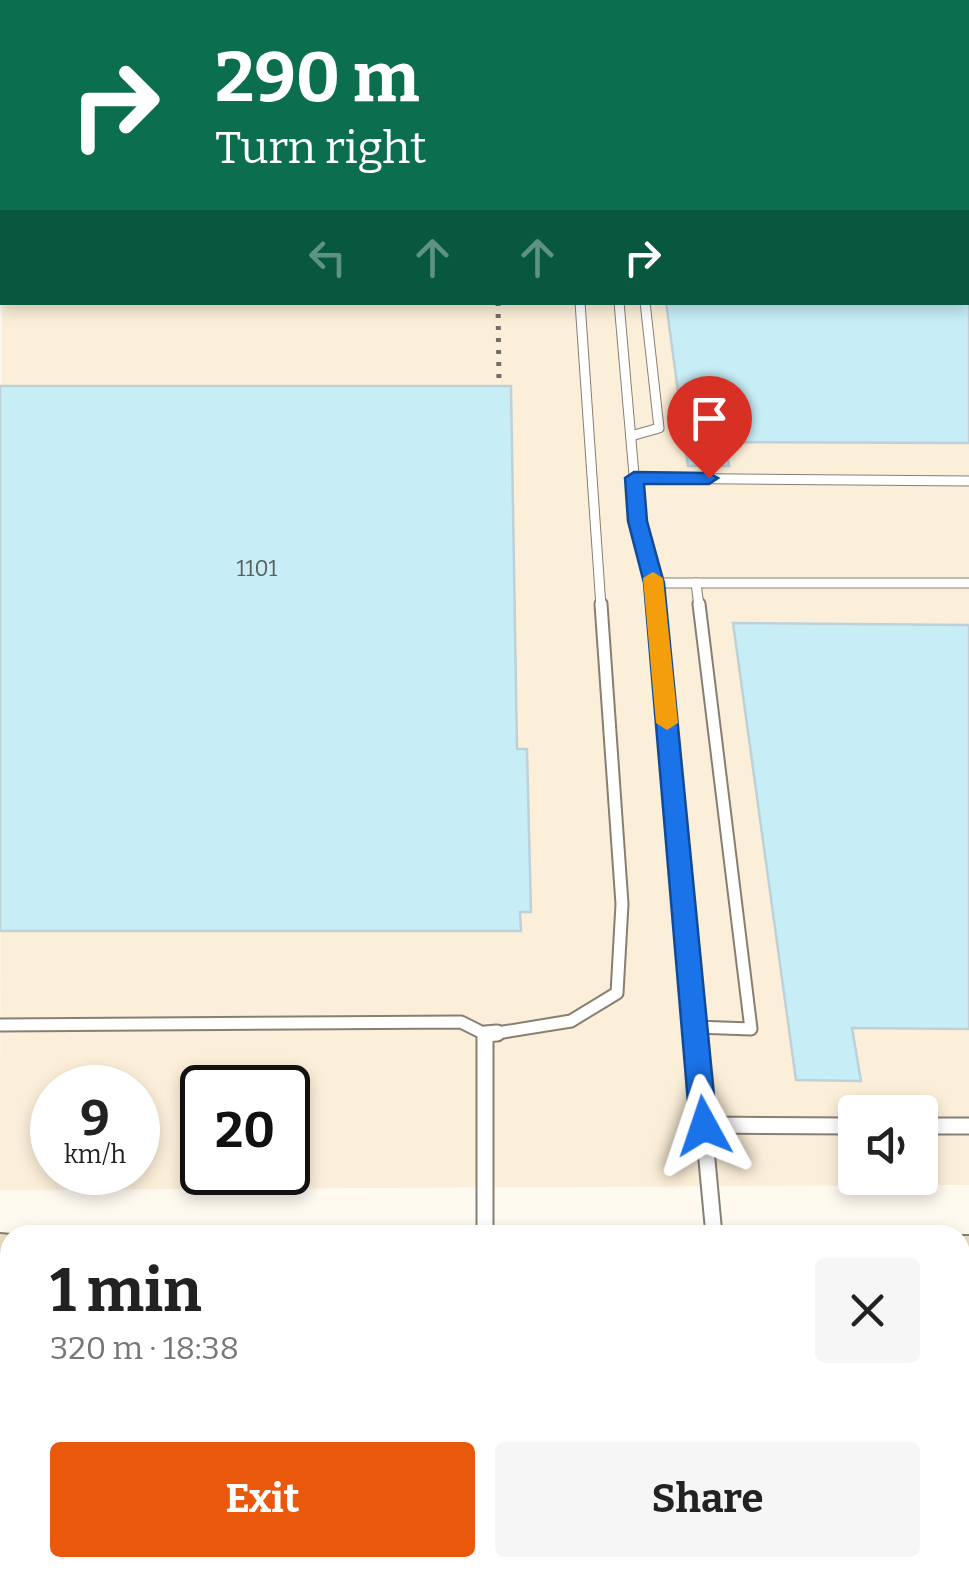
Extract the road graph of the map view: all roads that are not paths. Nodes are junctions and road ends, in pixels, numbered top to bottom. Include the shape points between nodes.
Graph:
1 (580, 305) edge
2 (619, 305) edge
3 (645, 305) edge
4 (630, 436) junction
5 (634, 478) junction
6 (969, 481) edge
7 (654, 583) junction
8 (696, 583) junction
9 (969, 583) edge
10 (0, 1026) edge
11 (695, 1027) junction
12 (484, 1034) junction
13 (704, 1126) junction
14 (838, 1126) edge
15 (938, 1126) edge
16 (969, 1126) edge
17 (484, 1225) edge
18 (713, 1225) edge

1 - 12 lane via 622,904 618,993 568,1024
2 - 4 lane
3 - 4 lane via 659,428
4 - 5 lane
5 - 6 lane
5 - 7 lane
7 - 8 lane
7 - 11 lane
8 - 9 lane
8 - 11 lane via 751,1029
10 - 12 lane via 461,1022
11 - 13 lane
12 - 17 lane
13 - 14 lane
13 - 18 lane
15 - 16 lane

